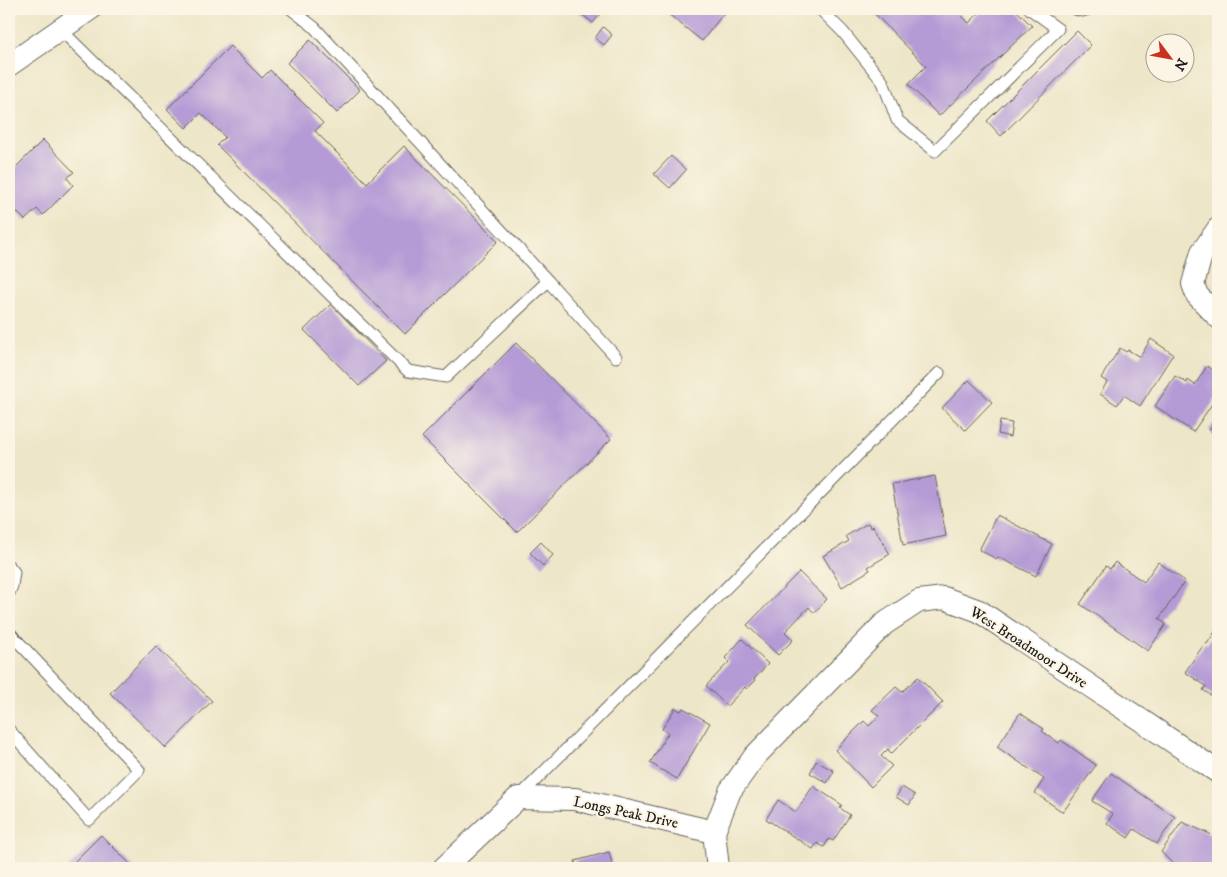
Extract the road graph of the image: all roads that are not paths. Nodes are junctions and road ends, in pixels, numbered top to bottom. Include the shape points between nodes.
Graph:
1 (90, 9) edge
2 (291, 9) edge
3 (820, 9) edge
4 (1030, 9) edge
5 (1075, 9) edge
6 (1089, 9) edge
7 (61, 30) junction
8 (9, 65) edge
9 (1218, 229) edge
10 (548, 280) junction
11 (1218, 318) edge
12 (616, 357) dead end
13 (939, 373) dead end
14 (9, 566) edge
15 (9, 593) edge
16 (9, 632) edge
17 (9, 730) edge
18 (1218, 772) edge
19 (518, 798) junction
20 (714, 832) junction
21 (444, 868) edge
22 (718, 868) edge

1 - 7 street
2 - 10 lane via 314,26
3 - 4 lane via 883,82 897,120 936,151 1058,29
5 - 6 lane
7 - 8 street
7 - 10 lane via 408,371 446,377
9 - 11 street via 1202,252 1194,284 1197,295
10 - 12 lane
13 - 19 lane
14 - 15 lane via 14,572
16 - 17 lane via 139,770 89,820
18 - 20 street, West Broadmoor Drive via 980,611 944,598 919,601 884,624 755,756 730,790
19 - 20 street, Longs Peak Drive via 575,799
19 - 21 street
20 - 22 street

